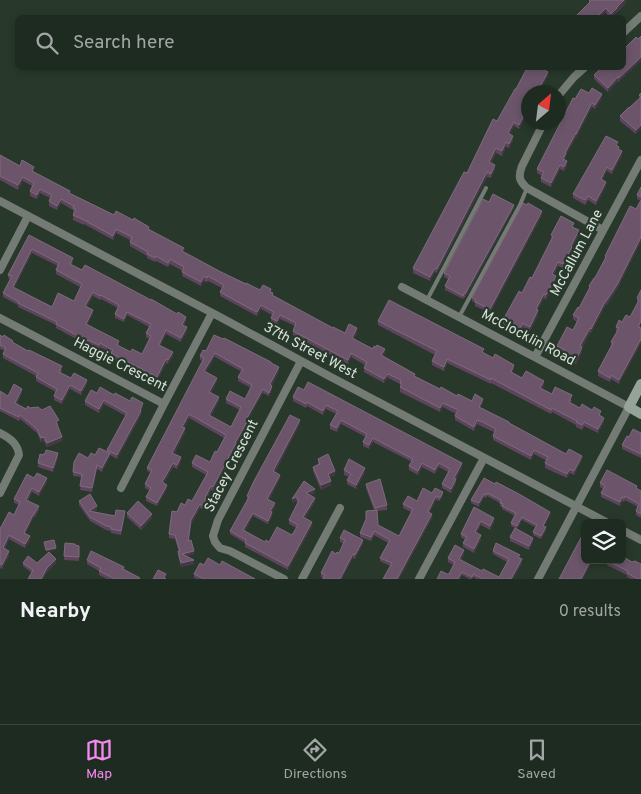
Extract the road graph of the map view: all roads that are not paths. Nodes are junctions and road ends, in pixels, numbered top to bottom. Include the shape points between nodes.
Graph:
1 (641, 16) edge
2 (626, 30) edge
3 (582, 70) edge
4 (566, 86) edge
5 (540, 130) edge
6 (641, 160) edge
7 (486, 188) dead end
8 (527, 188) junction
9 (0, 201) edge
10 (28, 216) junction
11 (603, 230) junction
12 (0, 270) edge
13 (402, 288) dead end
14 (427, 300) junction
15 (212, 313) junction
16 (458, 317) junction
17 (0, 318) edge
18 (535, 358) junction
19 (301, 361) junction
20 (641, 384) edge
21 (164, 404) junction
22 (628, 407) junction
23 (641, 414) edge
24 (0, 433) edge
25 (484, 458) junction
26 (121, 488) dead end
27 (0, 493) edge
28 (576, 506) junction
29 (340, 508) dead end
30 (600, 519) edge
31 (626, 532) edge
32 (641, 540) edge
33 (284, 579) edge
34 (302, 579) edge
35 (419, 579) edge
36 (538, 579) edge

1 - 2 street
3 - 4 street
5 - 8 street via 519,172 519,179
6 - 11 street, McCallum Lane
7 - 14 lane
8 - 11 street
8 - 16 lane
9 - 10 street, 37th Street West
10 - 12 street
10 - 15 street, 37th Street West
11 - 18 street, McCallum Lane
13 - 14 street, McClocklin Road
14 - 16 street, McClocklin Road
15 - 19 street, 37th Street West
15 - 21 street, Haggie Crescent
16 - 18 street, McClocklin Road
17 - 21 street, Haggie Crescent
18 - 22 street, McClocklin Road
19 - 25 street, 37th Street West
19 - 33 street, Stacey Crescent via 218,520 213,536 220,548
20 - 22 street
21 - 26 street
22 - 23 street, McClocklin Road
22 - 28 street
24 - 27 street via 15,444 19,455
25 - 28 street, 37th Street West
25 - 35 street
28 - 30 street, 37th Street West
28 - 36 street
29 - 34 street
31 - 32 street

